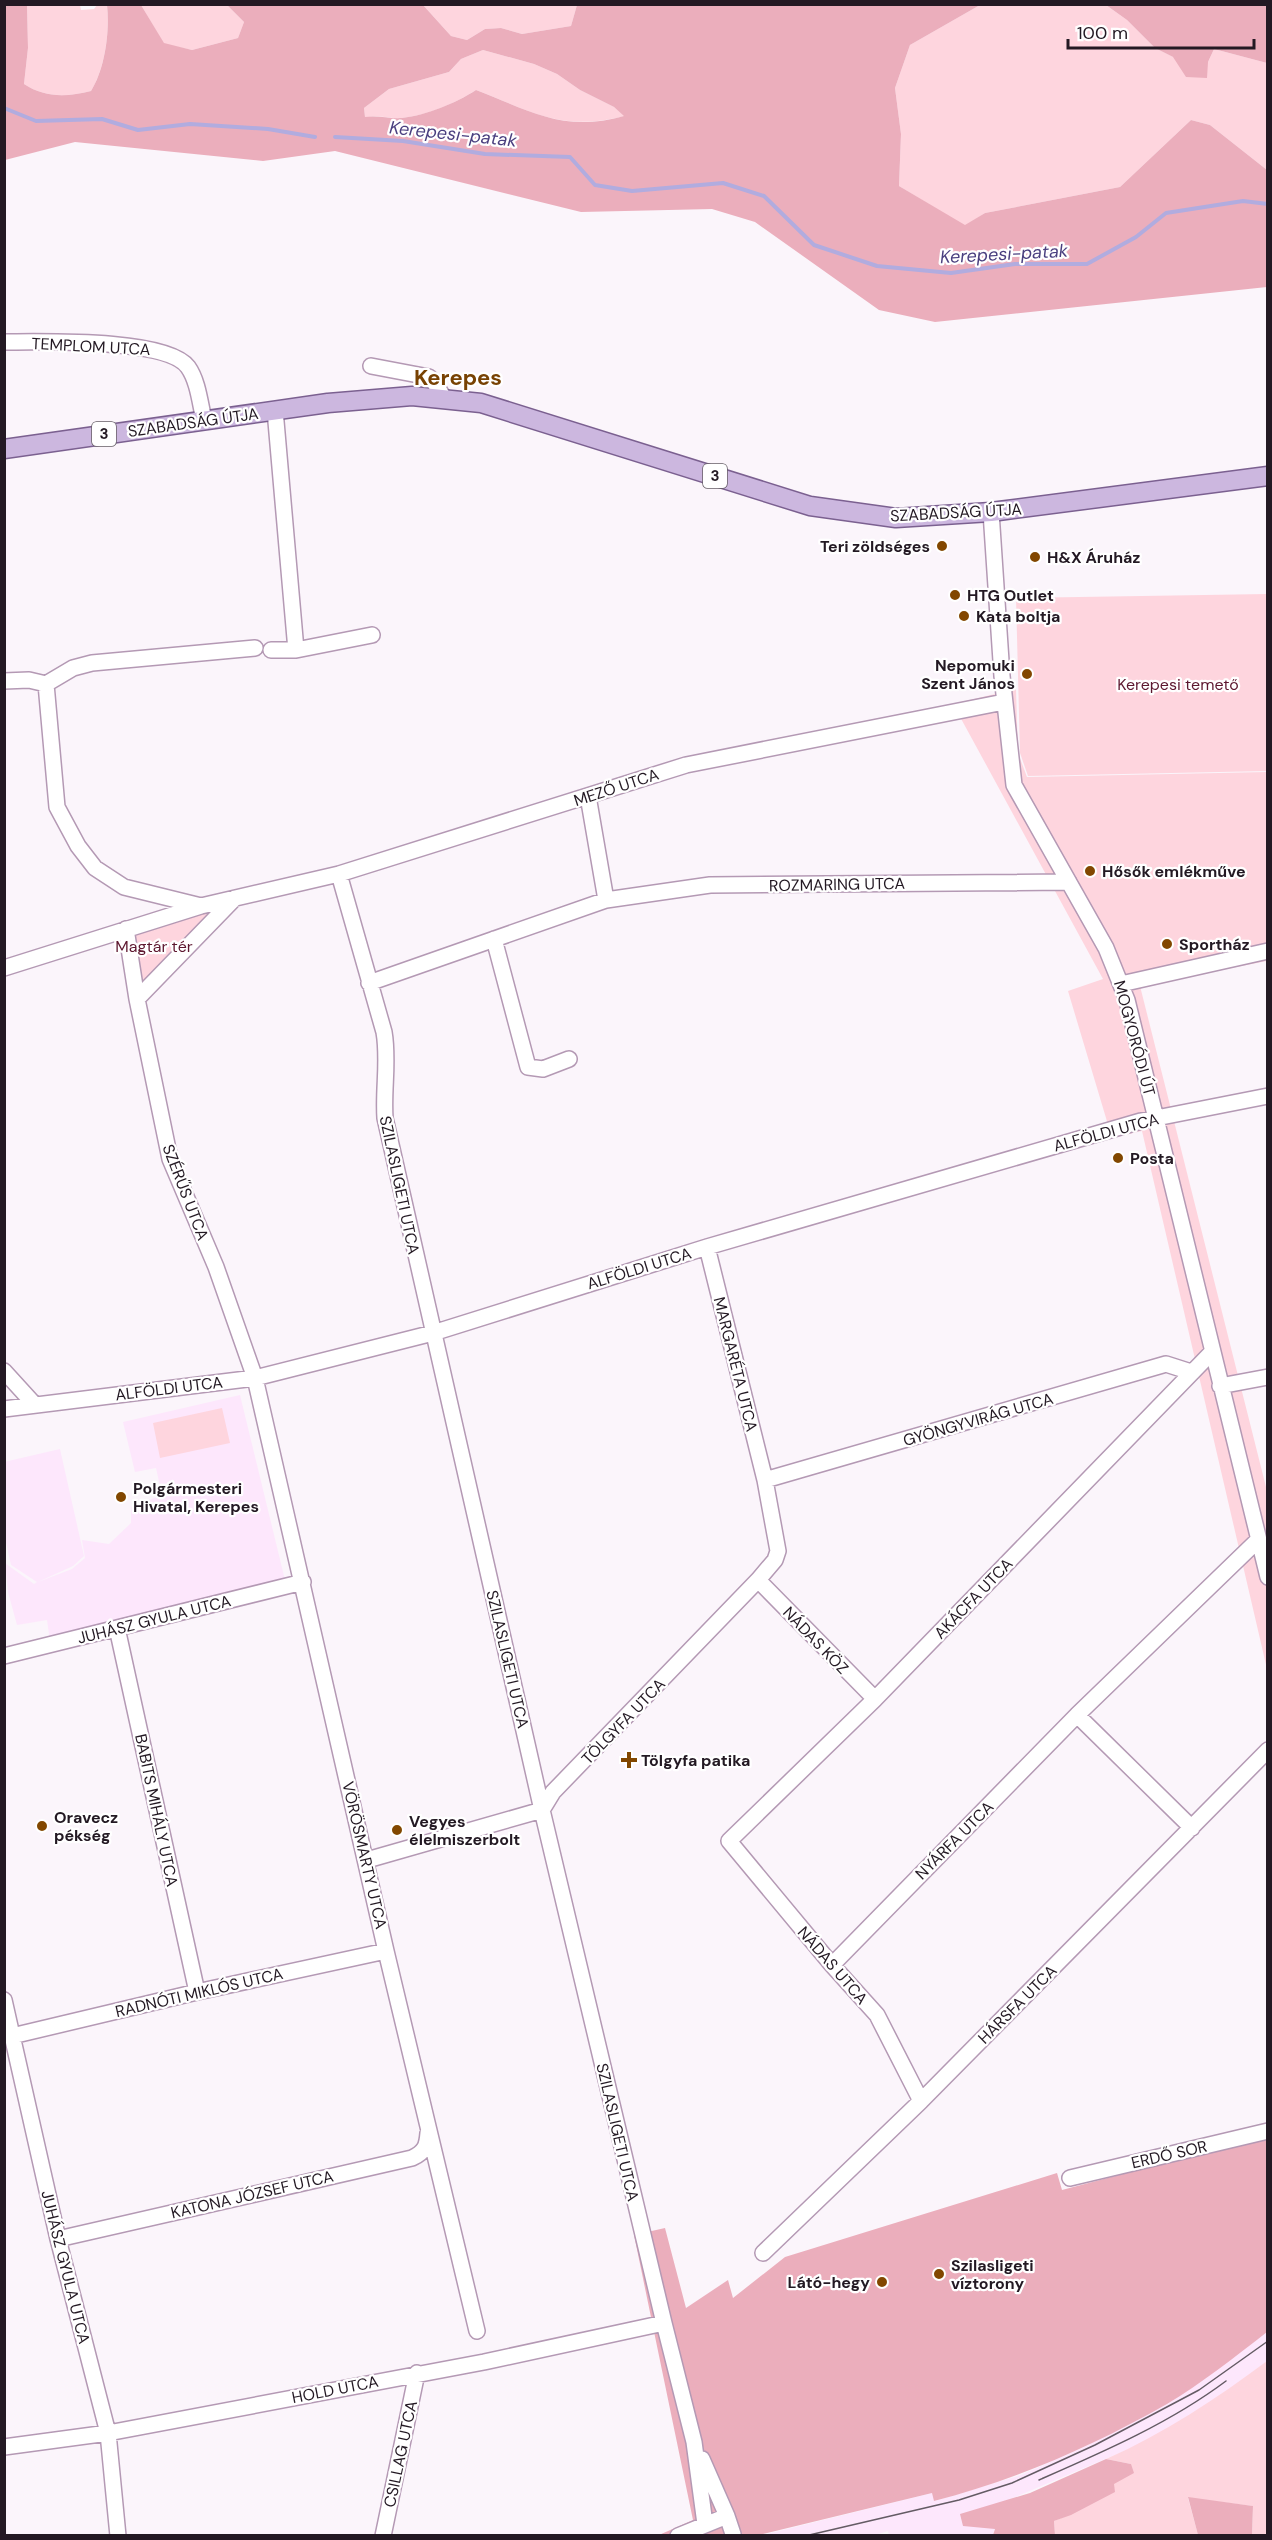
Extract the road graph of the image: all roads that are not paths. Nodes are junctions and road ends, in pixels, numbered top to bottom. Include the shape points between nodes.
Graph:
1 (4, 342) edge
2 (371, 366) dead end
3 (444, 398) junction
4 (275, 410) junction
5 (204, 420) junction
6 (4, 450) edge
7 (1268, 476) edge
8 (991, 512) junction
9 (372, 635) dead end
10 (255, 648) dead end
11 (271, 650) dead end
12 (296, 650) junction
13 (4, 681) edge
14 (46, 684) junction
15 (1004, 702) junction
16 (588, 796) junction
17 (339, 874) junction
18 (1069, 882) junction
19 (235, 898) junction
20 (606, 900) junction
21 (201, 906) junction
22 (126, 929) junction
23 (494, 939) junction
24 (1268, 951) edge
25 (4, 968) edge
26 (369, 983) junction
27 (1121, 984) junction
28 (137, 999) junction
29 (568, 1059) dead end
30 (1268, 1096) edge
31 (1156, 1117) junction
32 (707, 1247) junction
33 (433, 1333) junction
34 (1212, 1352) junction
35 (4, 1371) edge
36 (1191, 1372) junction
37 (1268, 1377) edge
38 (255, 1378) junction
39 (1220, 1386) junction
40 (35, 1405) junction
41 (4, 1409) edge
42 (765, 1480) junction
43 (1258, 1540) junction
44 (1268, 1577) edge
45 (758, 1580) junction
46 (303, 1581) junction
47 (117, 1628) junction
48 (4, 1656) edge
49 (875, 1699) junction
50 (1077, 1715) junction
51 (1268, 1750) edge
52 (542, 1810) junction
53 (1192, 1828) junction
54 (729, 1841) joint
55 (367, 1860) junction
56 (386, 1951) junction
57 (832, 1965) junction
58 (197, 1992) junction
59 (4, 2000) edge
60 (12, 2036) junction
61 (921, 2101) junction
62 (429, 2130) junction
63 (1268, 2131) edge
64 (1070, 2178) dead end
65 (58, 2239) junction
66 (763, 2253) dead end
67 (664, 2323) junction
68 (477, 2331) dead end
69 (417, 2373) junction
70 (108, 2433) junction
71 (694, 2442) junction
72 (4, 2447) edge
73 (727, 2516) junction
74 (705, 2524) junction
75 (733, 2534) dead end
76 (118, 2535) edge
77 (384, 2535) edge
78 (678, 2535) edge

1 - 5 street, TEMPLOM UTCA via 156,349 180,358 195,382
2 - 3 street via 429,377
3 - 4 main road, SZABADSÁG ÚTJA / 3 via 412,396
3 - 8 main road, SZABADSÁG ÚTJA / 3 via 482,403 810,506 896,518
4 - 5 main road, SZABADSÁG ÚTJA / 3
4 - 12 street, SZABADSÁG ÚTJA
5 - 6 main road, SZABADSÁG ÚTJA / 3
7 - 8 main road, SZABADSÁG ÚTJA / 3
8 - 15 street, MOGYORÓDI ÚT
9 - 12 street
10 - 14 street via 92,663 73,668
11 - 12 street
13 - 14 street
14 - 21 street via 57,807 78,846 95,868 124,887
15 - 16 street, MEZŐ UTCA via 686,765
15 - 18 street, MOGYORÓDI ÚT via 1014,785
16 - 17 street, MEZŐ UTCA
16 - 20 street
17 - 19 street, MEZŐ UTCA
17 - 26 street, SZILASLIGETI UTCA
18 - 20 street, ROZMARING UTCA via 710,885
18 - 27 street, MOGYORÓDI ÚT
19 - 21 street, MEZŐ UTCA
19 - 28 street
20 - 23 street, ROZMARING UTCA
21 - 22 street, MEZŐ UTCA
22 - 25 street, MEZŐ UTCA
22 - 28 street, SZÉRŰS UTCA
23 - 26 street, ROZMARING UTCA
23 - 29 street via 528,1067 543,1069
24 - 27 street
26 - 33 street, SZILASLIGETI UTCA via 387,1049 385,1118
27 - 31 street, MOGYORÓDI ÚT
28 - 38 street, SZÉRŰS UTCA via 170,1159 216,1267
30 - 31 street, ALFÖLDI UTCA
31 - 32 street, ALFÖLDI UTCA
31 - 34 street, MOGYORÓDI ÚT
32 - 33 street, ALFÖLDI UTCA
32 - 42 street, MARGARÉTA UTCA
33 - 38 street, ALFÖLDI UTCA
33 - 52 street, SZILASLIGETI UTCA
34 - 36 street, AKÁCFA UTCA
34 - 39 street, MOGYORÓDI ÚT
35 - 40 street
36 - 42 street, GYÖNGYVIRÁG UTCA via 1166,1364
36 - 49 street, AKÁCFA UTCA
37 - 39 street
38 - 40 street, ALFÖLDI UTCA
38 - 46 street, VÖRÖSMARTY UTCA
39 - 43 street, MOGYORÓDI ÚT
40 - 41 street, ALFÖLDI UTCA
42 - 45 street, TÖLGYFA UTCA via 778,1551
43 - 44 street, MOGYORÓDI ÚT
43 - 50 street, NYÁRFA UTCA
45 - 49 street, NÁDAS KÖZ
45 - 52 street, TÖLGYFA UTCA via 554,1792
46 - 47 street, JUHÁSZ GYULA UTCA
46 - 55 street, VÖRÖSMARTY UTCA
47 - 48 street, JUHÁSZ GYULA UTCA
47 - 58 street, BABITS MIHÁLY UTCA
49 - 54 street, AKÁCFA UTCA
50 - 53 street
50 - 57 street, NYÁRFA UTCA
51 - 53 street, HÁRSFA UTCA
52 - 55 street
52 - 67 street, SZILASLIGETI UTCA
53 - 61 street, HÁRSFA UTCA
54 - 57 street, NÁDAS UTCA
55 - 56 street, VÖRÖSMARTY UTCA
56 - 58 street, RADNÓTI MIKLÓS UTCA
56 - 62 street, VÖRÖSMARTY UTCA
57 - 61 street, NÁDAS UTCA via 877,2015
58 - 60 street, RADNÓTI MIKLÓS UTCA
59 - 60 street, JUHÁSZ GYULA UTCA
60 - 65 street, JUHÁSZ GYULA UTCA
61 - 66 street, HÁRSFA UTCA
62 - 65 street, KATONA JÓZSEF UTCA via 427,2145 412,2158
62 - 68 street, VÖRÖSMARTY UTCA
63 - 64 street, ERDŐ SOR
65 - 70 street, JUHÁSZ GYULA UTCA
67 - 69 street, HOLD UTCA
67 - 71 street, SZILASLIGETI UTCA
69 - 70 street, HOLD UTCA
69 - 77 street, CSILLAG UTCA
70 - 72 street, HOLD UTCA
70 - 76 street, JUHÁSZ GYULA UTCA
71 - 73 street, SZILASLIGETI UTCA
71 - 74 street, SZILASLIGETI UTCA
73 - 74 street
73 - 75 street, SZILASLIGETI UTCA
74 - 78 street

